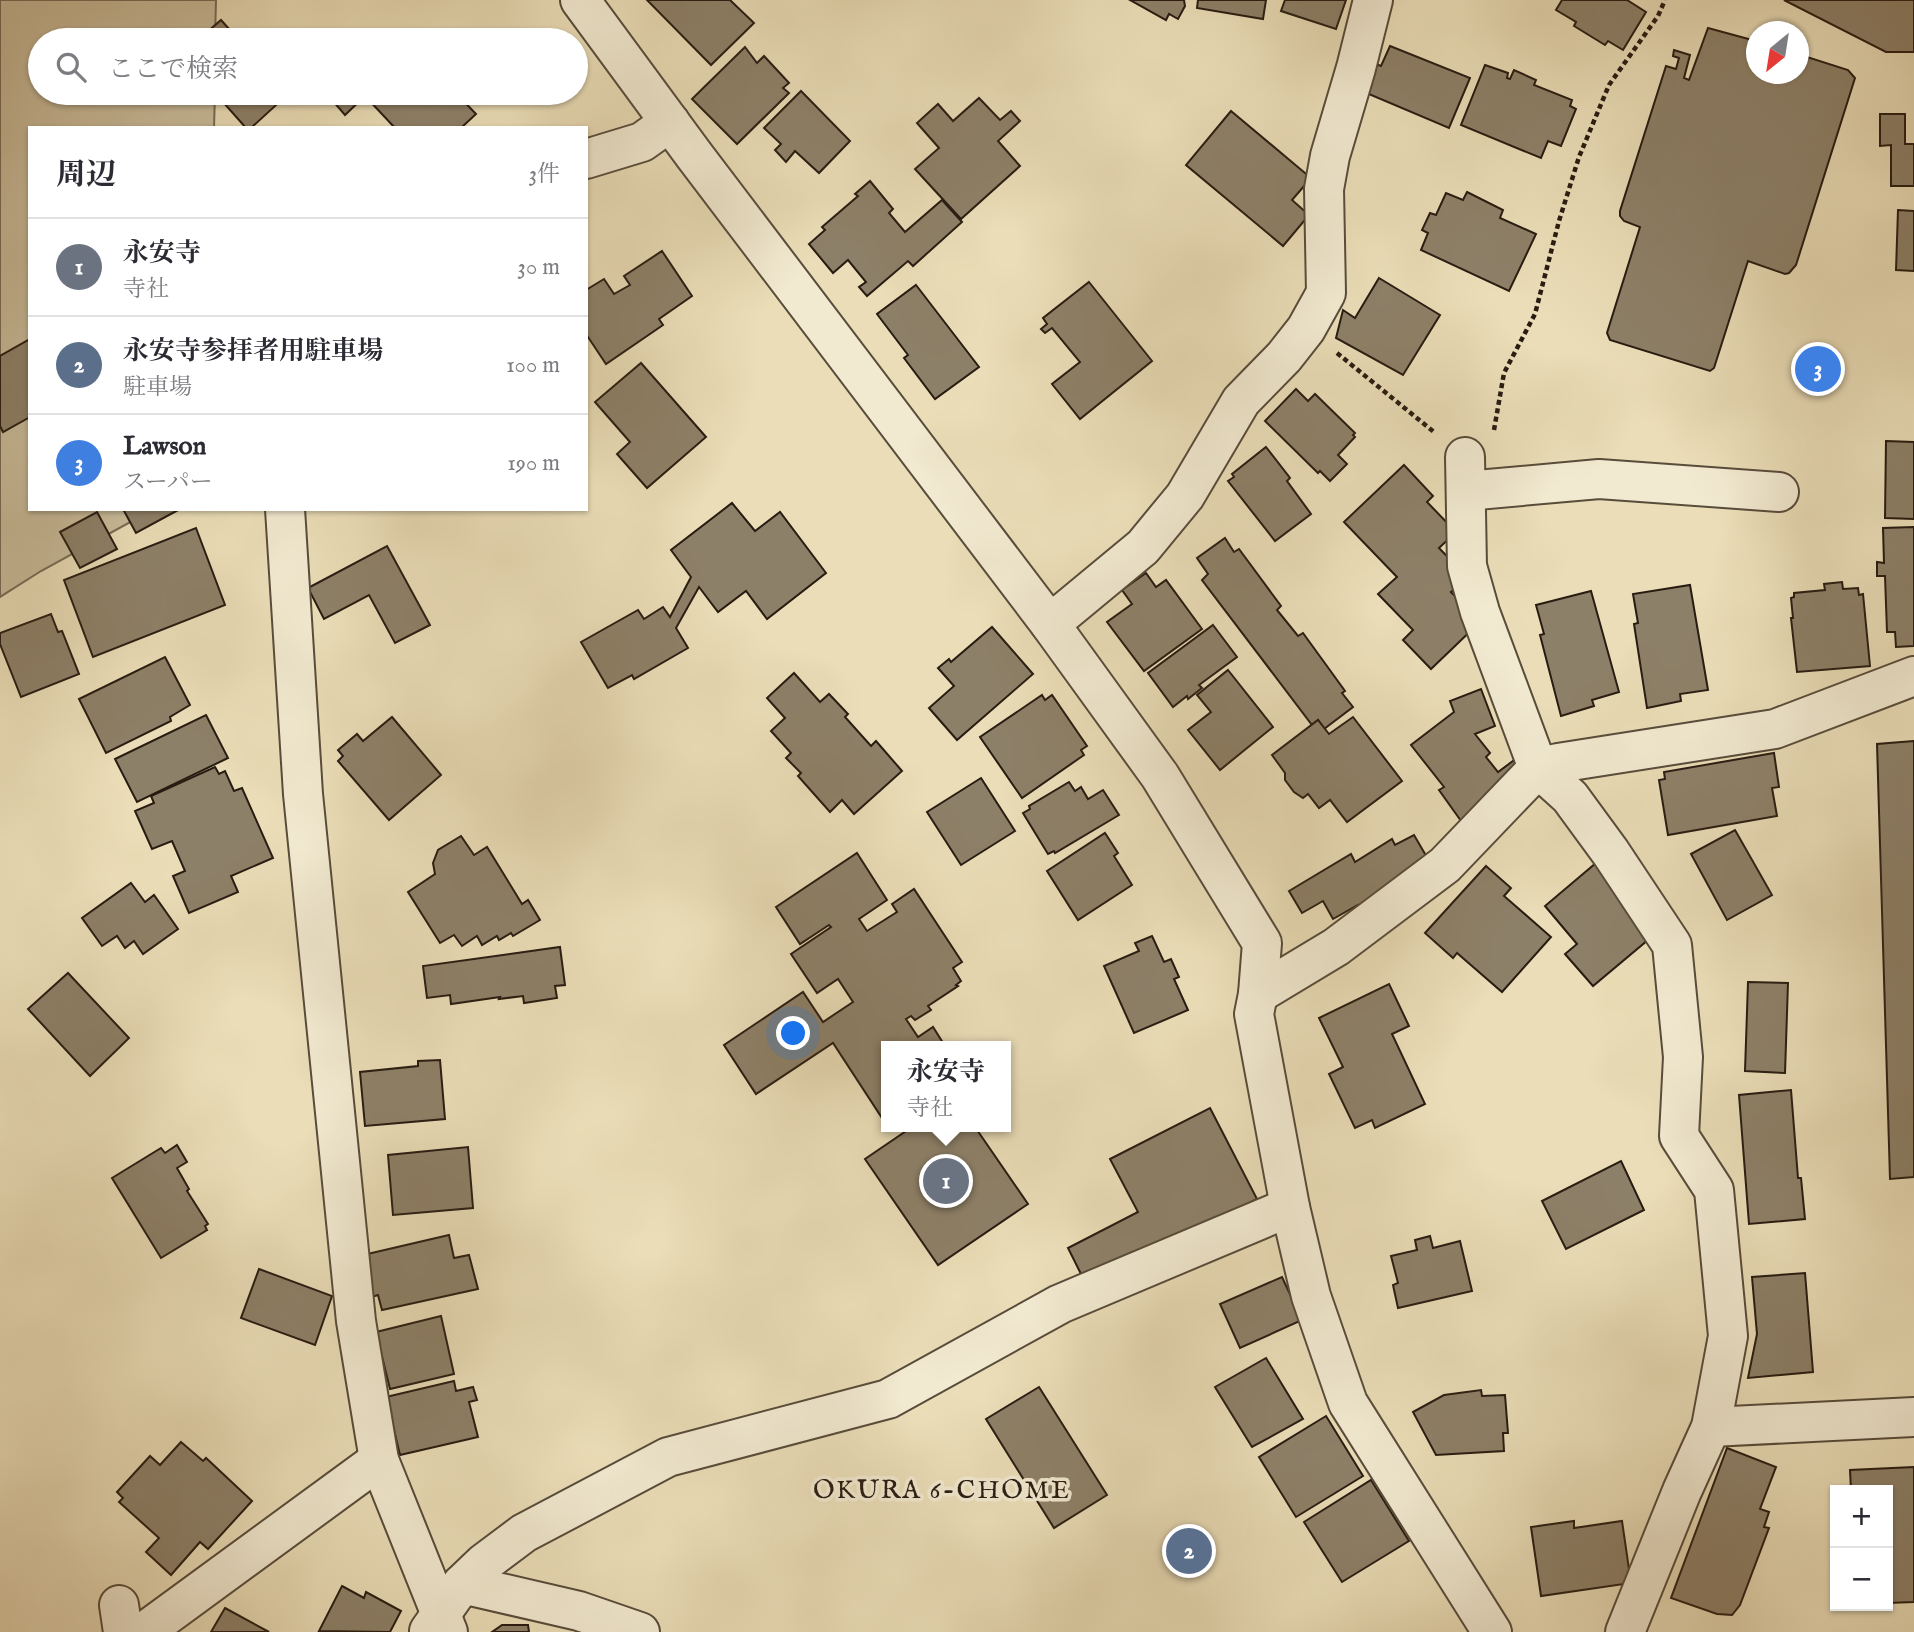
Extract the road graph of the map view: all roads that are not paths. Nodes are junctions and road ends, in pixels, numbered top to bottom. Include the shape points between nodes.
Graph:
1 (580, 0) edge
2 (1373, 0) edge
3 (670, 122) junction
4 (588, 158) edge
5 (1779, 492) dead end
6 (285, 511) edge
7 (1050, 624) junction
8 (1914, 676) edge
9 (1538, 768) junction
10 (1258, 994) junction
11 (1290, 1207) junction
12 (1914, 1417) edge
13 (1711, 1427) junction
14 (379, 1460) junction
15 (462, 1584) junction
16 (129, 1623) edge
17 (439, 1626) edge
18 (640, 1632) edge
19 (1492, 1632) edge
20 (1625, 1632) edge

1 - 3 street
2 - 7 street via 1324,189 1326,293 1307,329 1241,401 1185,496 1143,547
3 - 4 street via 642,142
3 - 7 street
5 - 9 street via 1599,479 1475,480 1467,566
6 - 14 street via 303,794 356,1321
7 - 10 street via 1160,776 1262,943
8 - 9 street via 1775,729
9 - 10 street via 1445,865 1336,947
9 - 13 street via 1570,797 1672,945 1683,1057 1679,1136 1714,1190 1728,1336
10 - 11 street via 1254,1014
11 - 15 street via 1059,1304 888,1399 668,1457 524,1533
11 - 19 street via 1311,1296 1348,1404
12 - 13 street
13 - 20 street
14 - 16 street
14 - 17 street
15 - 17 street
15 - 18 street via 579,1611

